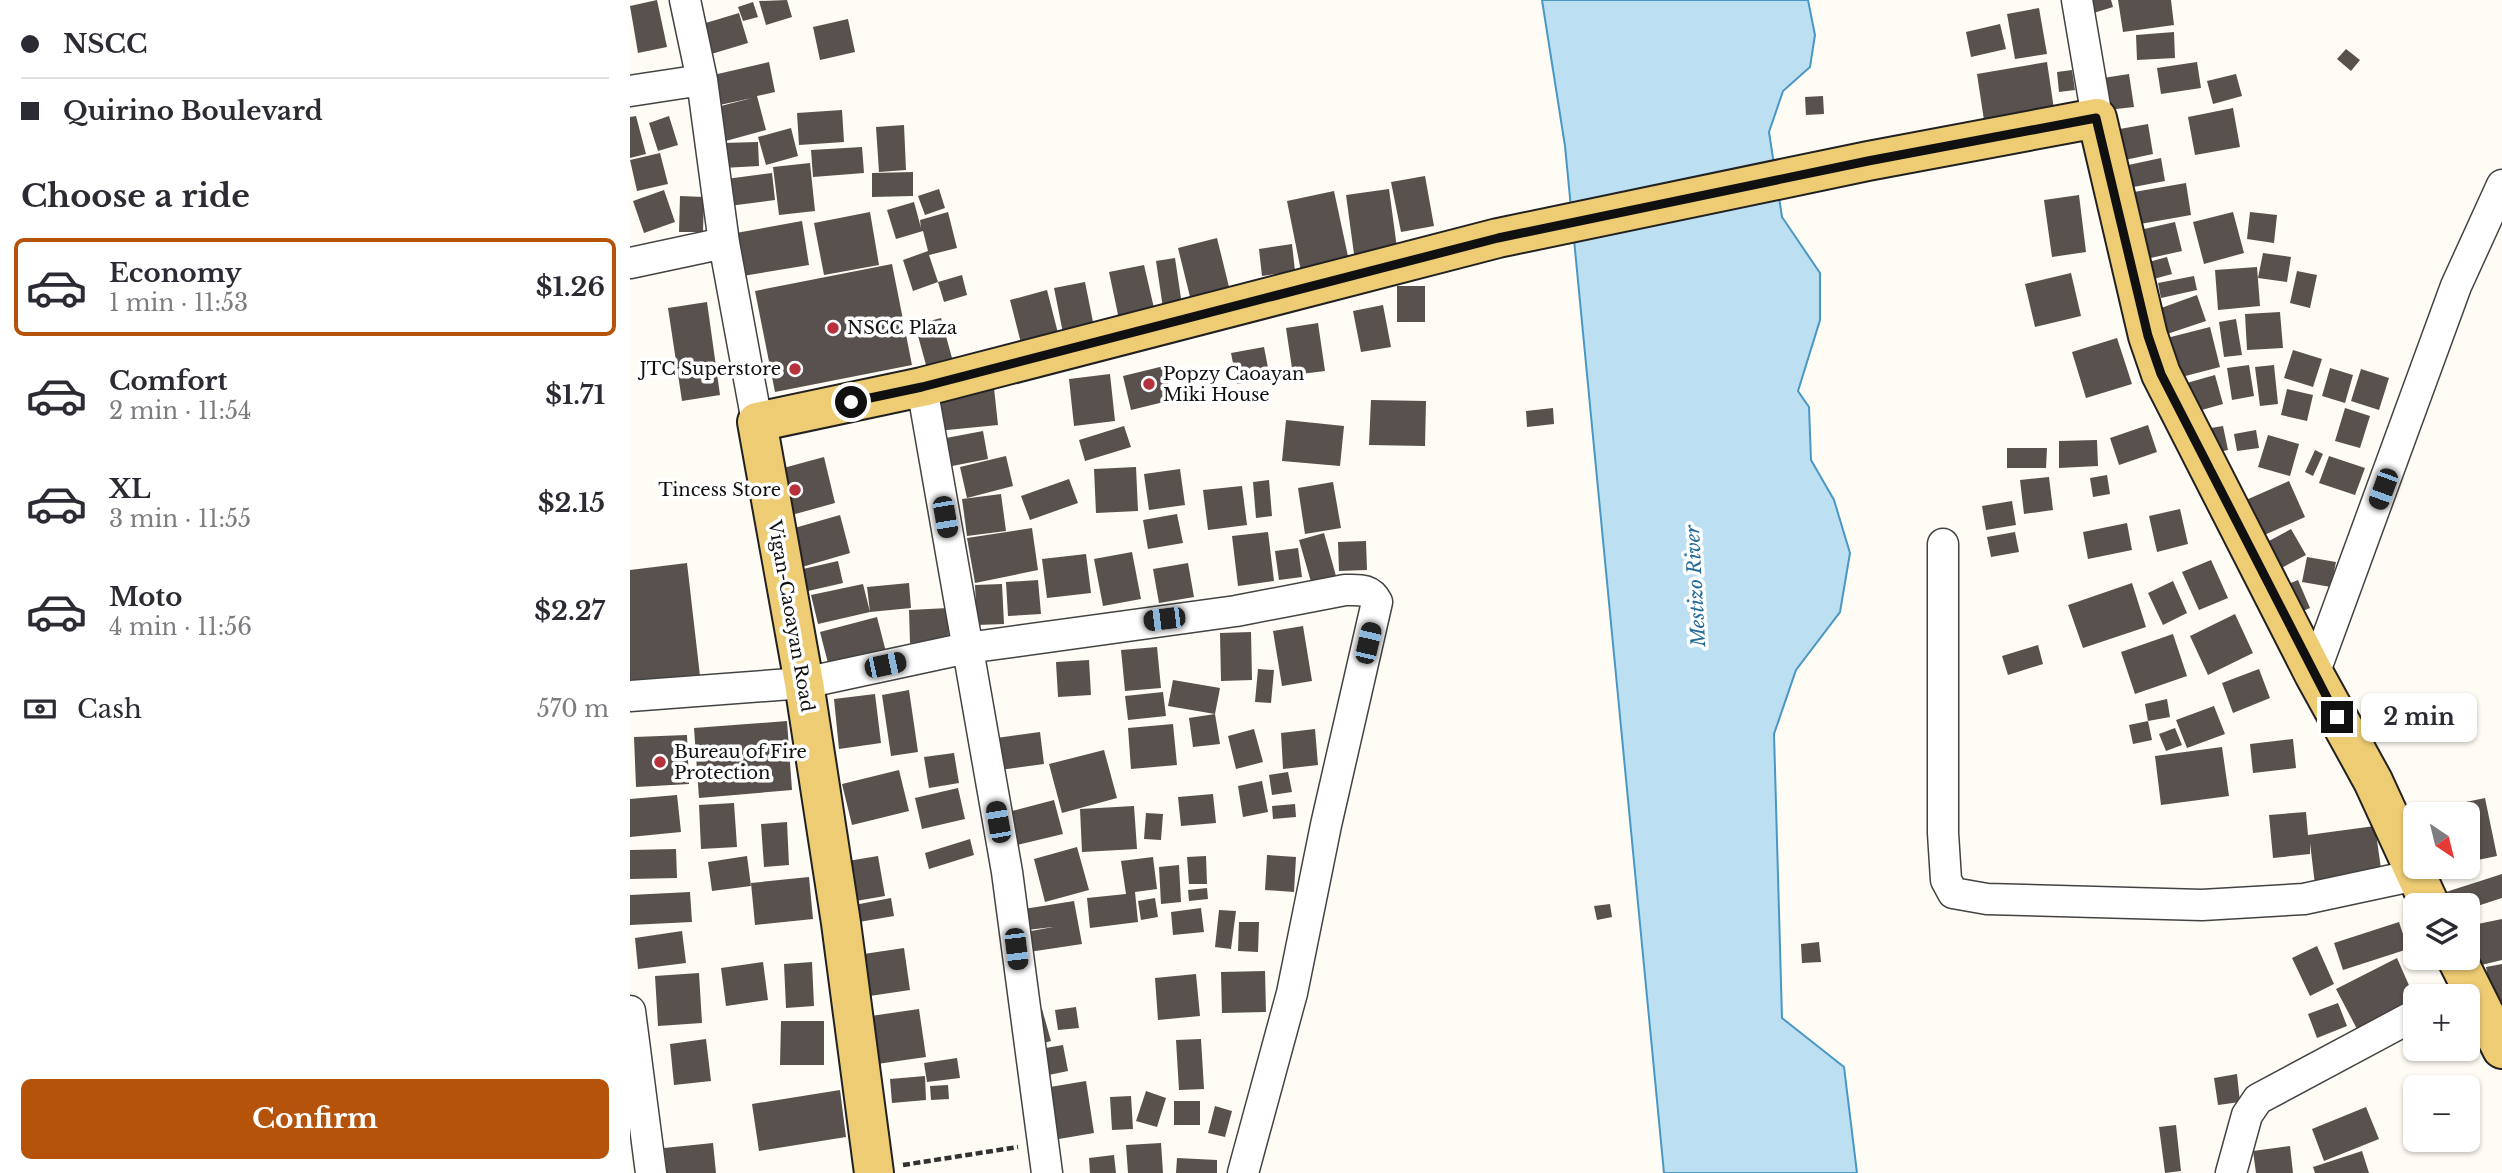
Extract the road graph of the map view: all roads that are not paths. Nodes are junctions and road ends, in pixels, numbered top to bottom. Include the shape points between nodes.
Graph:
1 (685, 0) edge
2 (2077, 0) edge
3 (702, 80) junction
4 (630, 91) edge
5 (2096, 118) junction
6 (2501, 189) edge
7 (724, 243) junction
8 (630, 263) edge
9 (922, 387) junction
10 (757, 422) junction
11 (1943, 544) dead end
12 (967, 648) junction
13 (2314, 674) junction
14 (804, 683) junction
15 (630, 696) edge
16 (2423, 890) edge
17 (2460, 980) edge
18 (630, 1011) edge
19 (2403, 1021) edge
20 (2502, 1049) edge
21 (874, 1172) edge
22 (651, 1173) edge
23 (1047, 1173) edge
24 (1243, 1173) edge
25 (2231, 1173) edge

1 - 3 street
2 - 5 street
3 - 4 street
3 - 7 street
5 - 9 main road via 1498,238
5 - 13 main road via 2161,374
6 - 13 street via 2456,286
7 - 8 street
7 - 10 street
9 - 10 main road
9 - 12 street
10 - 14 main road, Vigan-Caoayan Road
11 - 16 street via 1943,833 1946,880 1953,893 1987,899 2202,905
12 - 14 street
12 - 23 street via 1007,873
12 - 24 street via 1236,611 1345,590 1373,594 1377,602 1292,993
13 - 16 main road via 2373,781
14 - 15 street
14 - 21 main road, Vigan-Caoayan Road
17 - 20 main road
18 - 22 street
19 - 25 street via 2258,1099 2247,1115

